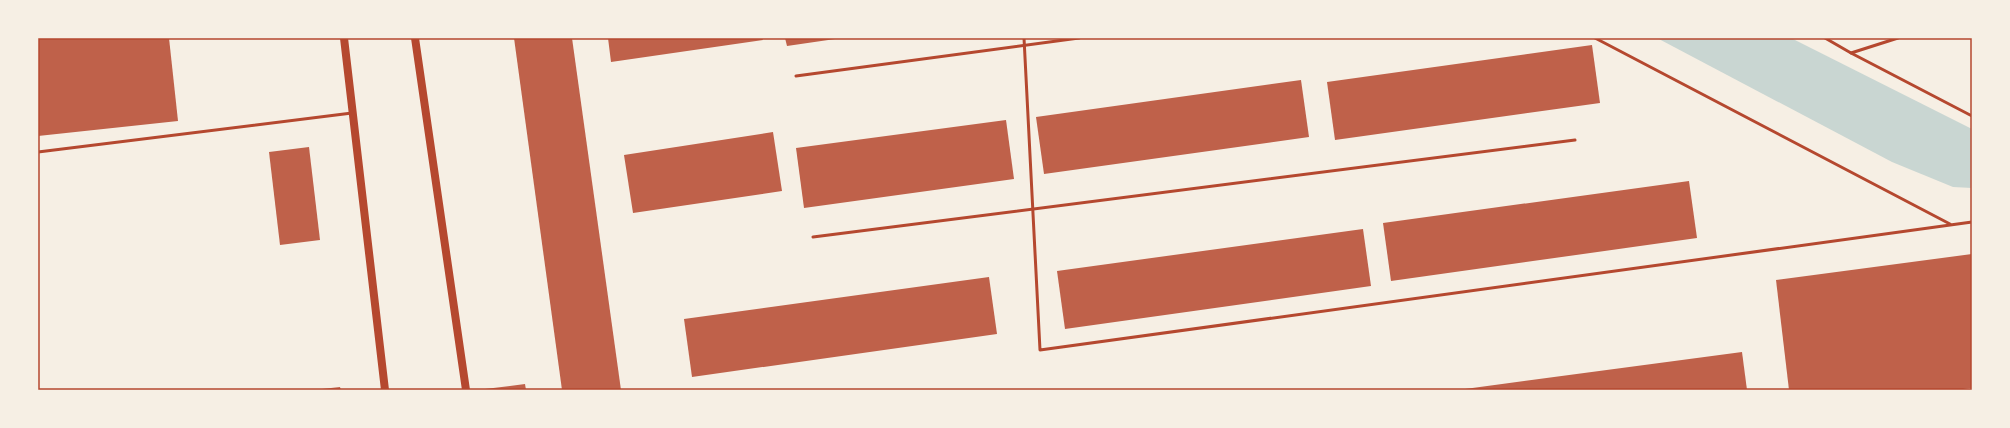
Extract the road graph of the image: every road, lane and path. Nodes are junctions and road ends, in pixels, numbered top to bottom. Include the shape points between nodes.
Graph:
1 (344, 38) edge
2 (415, 38) edge
3 (1024, 38) edge
4 (1079, 38) edge
5 (1595, 38) edge
6 (1825, 38) edge
7 (1898, 38) edge
8 (1025, 45) junction
9 (1851, 53) junction
10 (796, 76) dead end
11 (352, 113) junction
12 (1972, 116) edge
13 (1575, 140) dead end
14 (38, 152) edge
15 (1033, 209) junction
16 (1972, 222) edge
17 (1950, 225) junction
18 (813, 237) dead end
19 (386, 390) edge
20 (466, 390) edge

1 - 11 main road
2 - 20 main road
3 - 8 lane
4 - 8 lane
5 - 17 lane
6 - 9 lane
7 - 9 lane
8 - 10 lane
8 - 15 lane
9 - 12 lane
11 - 14 lane
11 - 19 main road
13 - 15 lane
15 - 17 lane via 1040,350
15 - 18 lane
16 - 17 lane

